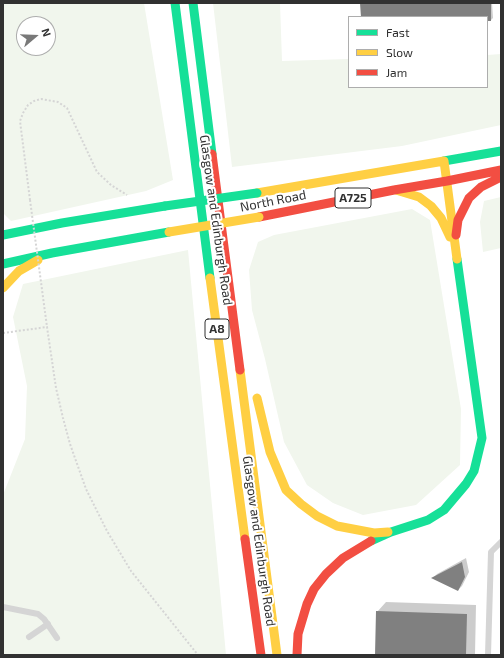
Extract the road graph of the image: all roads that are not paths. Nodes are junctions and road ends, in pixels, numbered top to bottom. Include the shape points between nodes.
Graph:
1 (167, 3) edge
2 (175, 3) edge
3 (193, 3) edge
4 (188, 111) junction
5 (501, 151) edge
6 (444, 161) junction
7 (501, 170) edge
8 (501, 177) edge
9 (447, 181) junction
10 (394, 190) junction
11 (3, 235) edge
12 (223, 244) junction
13 (455, 249) junction
14 (52, 253) junction
15 (3, 264) edge
16 (3, 288) edge
17 (248, 359) dead end
18 (255, 389) dead end
19 (391, 532) junction
20 (501, 542) edge
21 (3, 607) edge
22 (48, 624) junction
23 (29, 637) dead end
24 (58, 638) dead end
25 (261, 655) edge
26 (278, 655) edge
27 (297, 655) edge
28 (488, 655) edge

1 - 4 main road, A8
2 - 4 main road, Glasgow and Edinburgh Road / A8
3 - 12 main road, Glasgow and Edinburgh Road / A8
4 - 25 main road, Glasgow and Edinburgh Road / A8
5 - 6 main road, North Road / A725
6 - 9 main road
6 - 11 main road, North Road / A725, bridge via 62,223
7 - 9 main road, North Road / A725
8 - 13 main road via 482,187 465,204 458,220
9 - 10 main road, North Road / A725
9 - 13 main road
10 - 13 main road via 419,197 431,206 441,218
10 - 14 main road, North Road / A725, bridge via 260,217
12 - 17 main road, A8
12 - 26 main road, Glasgow and Edinburgh Road / A8
13 - 19 main road via 482,438 478,457 474,471 466,484 444,510 428,520
14 - 15 main road, North Road / A725
14 - 16 main road via 19,271
18 - 19 main road via 270,452 286,490 317,516 337,526
19 - 27 main road via 372,540 343,558 314,589 298,634
20 - 28 lane via 491,552
21 - 22 lane via 38,614
22 - 23 lane
22 - 24 lane

